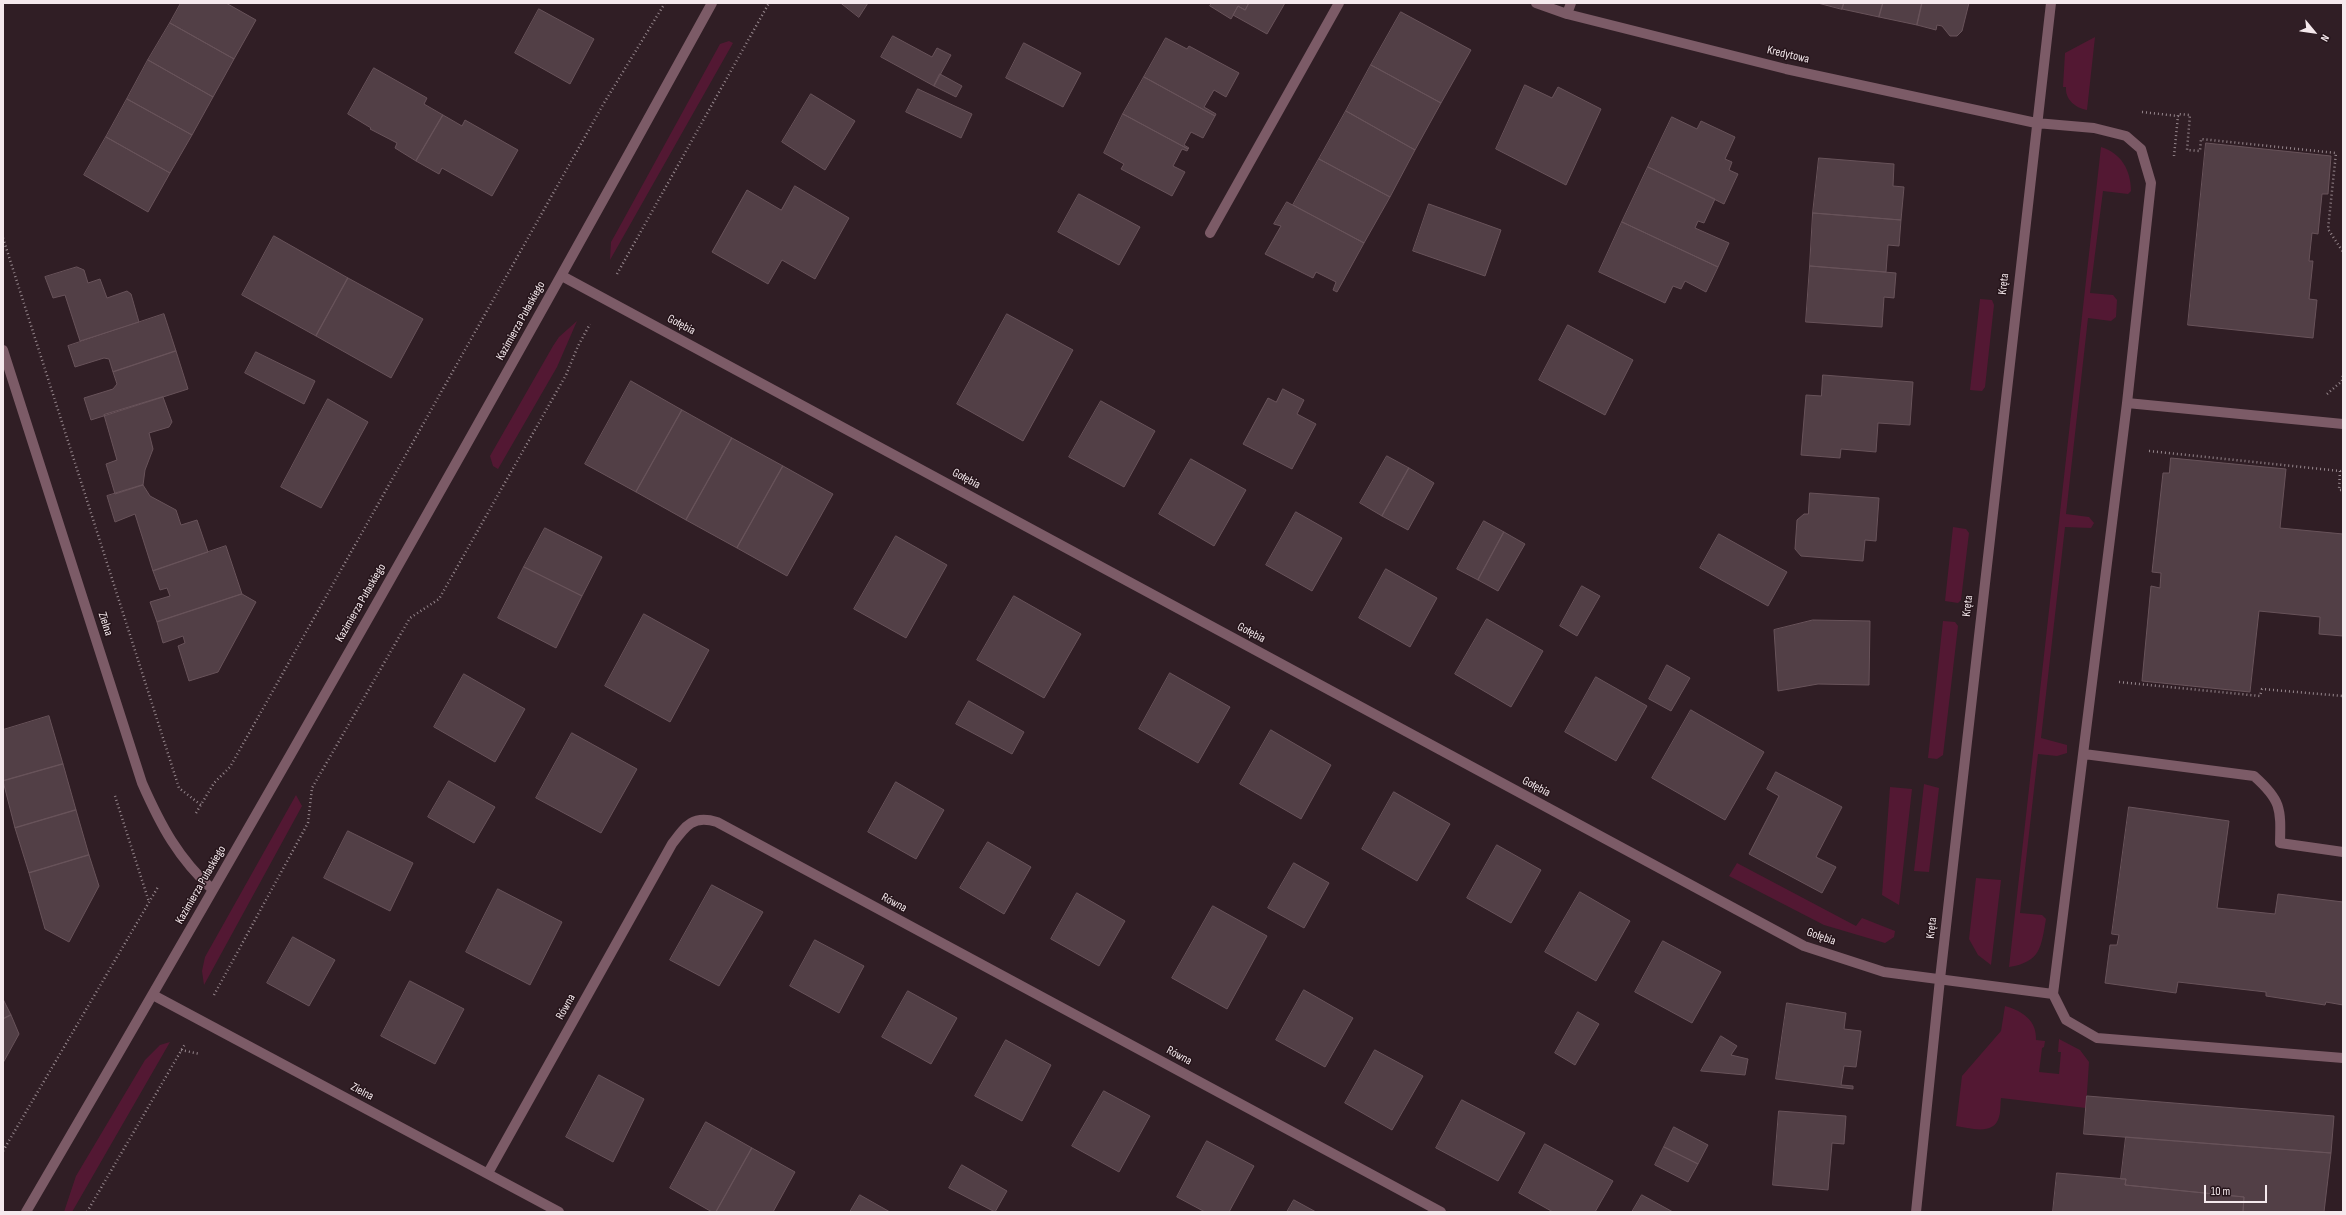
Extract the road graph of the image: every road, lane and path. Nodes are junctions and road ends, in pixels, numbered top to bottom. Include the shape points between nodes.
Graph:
1 (665, 3) edge
2 (712, 3) edge
3 (769, 3) edge
4 (1338, 3) edge
5 (1536, 3) edge
6 (1571, 3) edge
7 (2051, 3) edge
8 (1567, 14) junction
9 (2036, 123) junction
10 (2173, 163) dead end
11 (1210, 233) dead end
12 (3, 238) edge
13 (2343, 252) edge
14 (562, 276) junction
15 (614, 278) dead end
16 (592, 320) dead end
17 (3, 350) edge
18 (2343, 373) edge
19 (2320, 396) dead end
20 (2128, 403) junction
21 (2343, 424) edge
22 (2146, 451) dead end
23 (2343, 490) edge
24 (2093, 679) junction
25 (2343, 696) edge
26 (2084, 754) junction
27 (201, 805) junction
28 (196, 813) dead end
29 (2343, 852) edge
30 (158, 887) dead end
31 (214, 890) junction
32 (1940, 979) junction
33 (2053, 994) junction
34 (153, 995) junction
35 (212, 998) dead end
36 (188, 1039) dead end
37 (181, 1050) junction
38 (200, 1054) dead end
39 (2343, 1058) edge
40 (3, 1151) edge
41 (488, 1173) junction
42 (26, 1212) edge
43 (87, 1212) edge
44 (559, 1212) edge
45 (1440, 1212) edge
46 (1916, 1212) edge

1 - 27 path via 604,103 230,767 214,783
2 - 14 street, Kazimierza Pułaskiego
3 - 15 path
4 - 11 street
5 - 8 street, Kredytowa
6 - 8 street
7 - 9 street, Kręta
8 - 9 street, Kredytowa via 1786,69
9 - 20 street, Kredytowa via 2094,128 2126,136 2141,149 2151,183
9 - 32 street, Kręta
10 - 13 path via 2178,114 2190,115 2187,150 2200,151 2201,138 2336,153 2328,229
12 - 27 path via 179,788
14 - 31 street, Kazimierza Pułaskiego
14 - 32 street, Gołębia via 1804,946 1884,972
16 - 35 path via 566,375 439,599 410,618 312,788 308,823
17 - 31 street, Zielna via 142,783 158,819 177,850 193,872
18 - 19 path via 2342,381
20 - 21 street
20 - 24 street, Kredytowa
22 - 23 path via 2340,472 2339,490
24 - 25 path via 2260,696 2262,689
24 - 26 street, Kredytowa
26 - 29 street via 2254,776 2272,792 2281,813 2280,843
26 - 33 street, Kredytowa
27 - 28 path
30 - 40 path
31 - 34 street, Kazimierza Pułaskiego
32 - 33 street, Gołębia
32 - 46 street, Kręta
33 - 39 street via 2066,1020 2097,1038
34 - 41 street, Zielna
34 - 42 street, Kazimierza Pułaskiego
36 - 37 path
37 - 38 path
37 - 43 path
41 - 44 street, Zielna
41 - 45 street, Równa via 672,844 683,829 694,820 706,819 717,822

